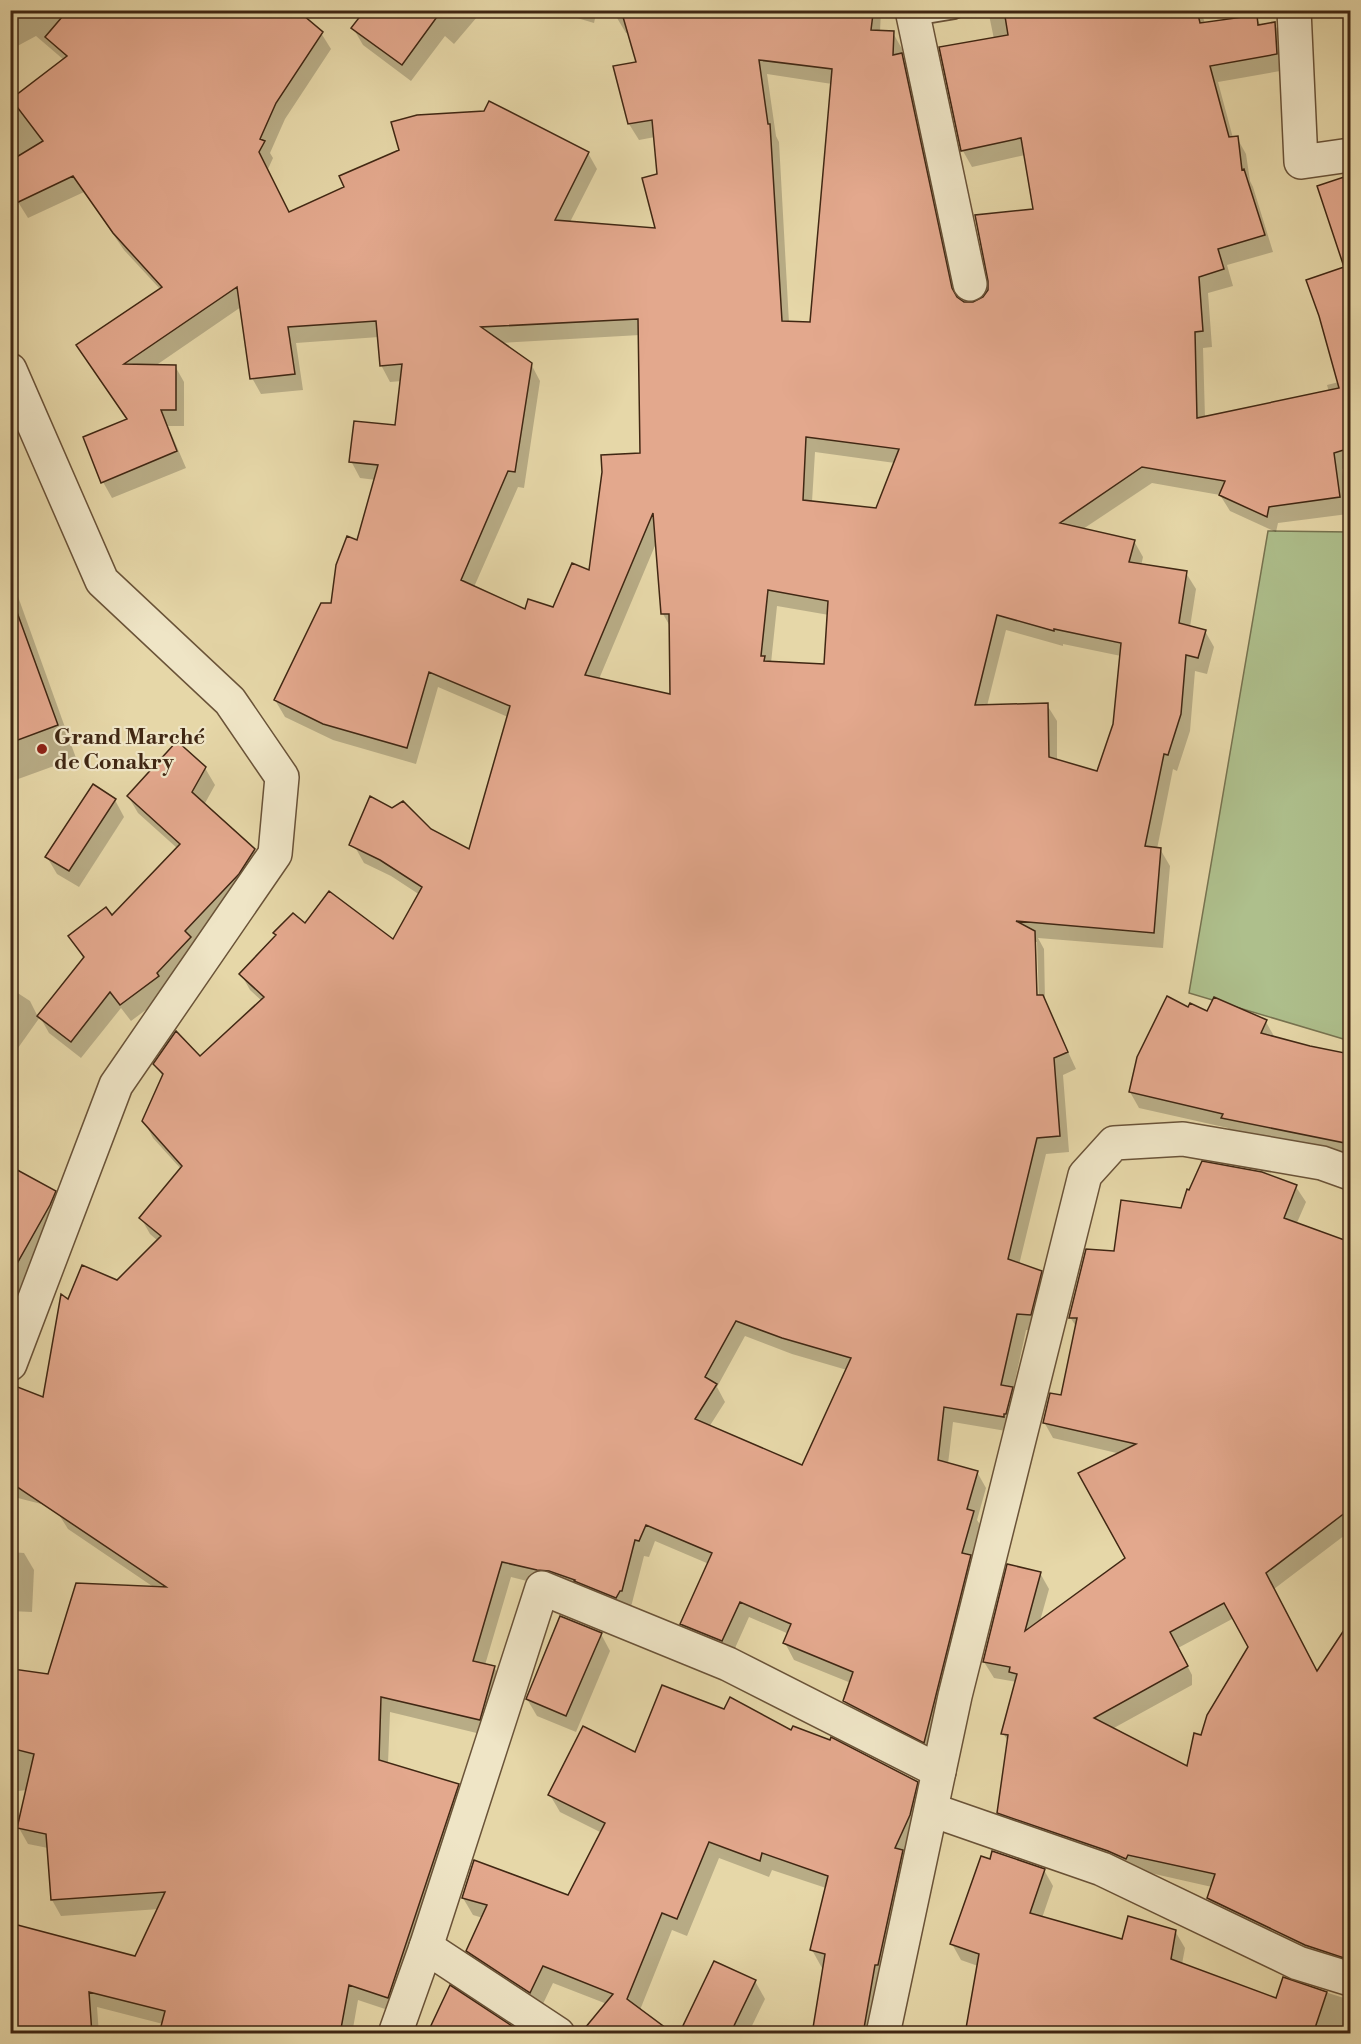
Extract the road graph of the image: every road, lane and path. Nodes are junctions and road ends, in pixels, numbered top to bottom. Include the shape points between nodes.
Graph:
1 (955, 10) edge
2 (1294, 10) edge
3 (912, 14) edge
4 (1350, 155) edge
5 (970, 284) dead end
6 (10, 370) edge
7 (1350, 1173) edge
8 (10, 1364) edge
9 (939, 1771) junction
10 (932, 1810) junction
11 (426, 1947) junction
12 (1350, 1979) edge
13 (395, 2034) edge
14 (558, 2034) edge
15 (883, 2034) edge

1 - 3 lane
2 - 4 street via 1301,162
3 - 5 street
6 - 8 street via 102,581 230,701 282,777 275,854 116,1085
7 - 9 street via 1322,1164 1183,1139 1114,1143 1085,1175
9 - 10 street
9 - 11 street via 728,1664 542,1588
10 - 12 street via 1102,1869 1298,1963
10 - 15 street
11 - 13 street
11 - 14 street

